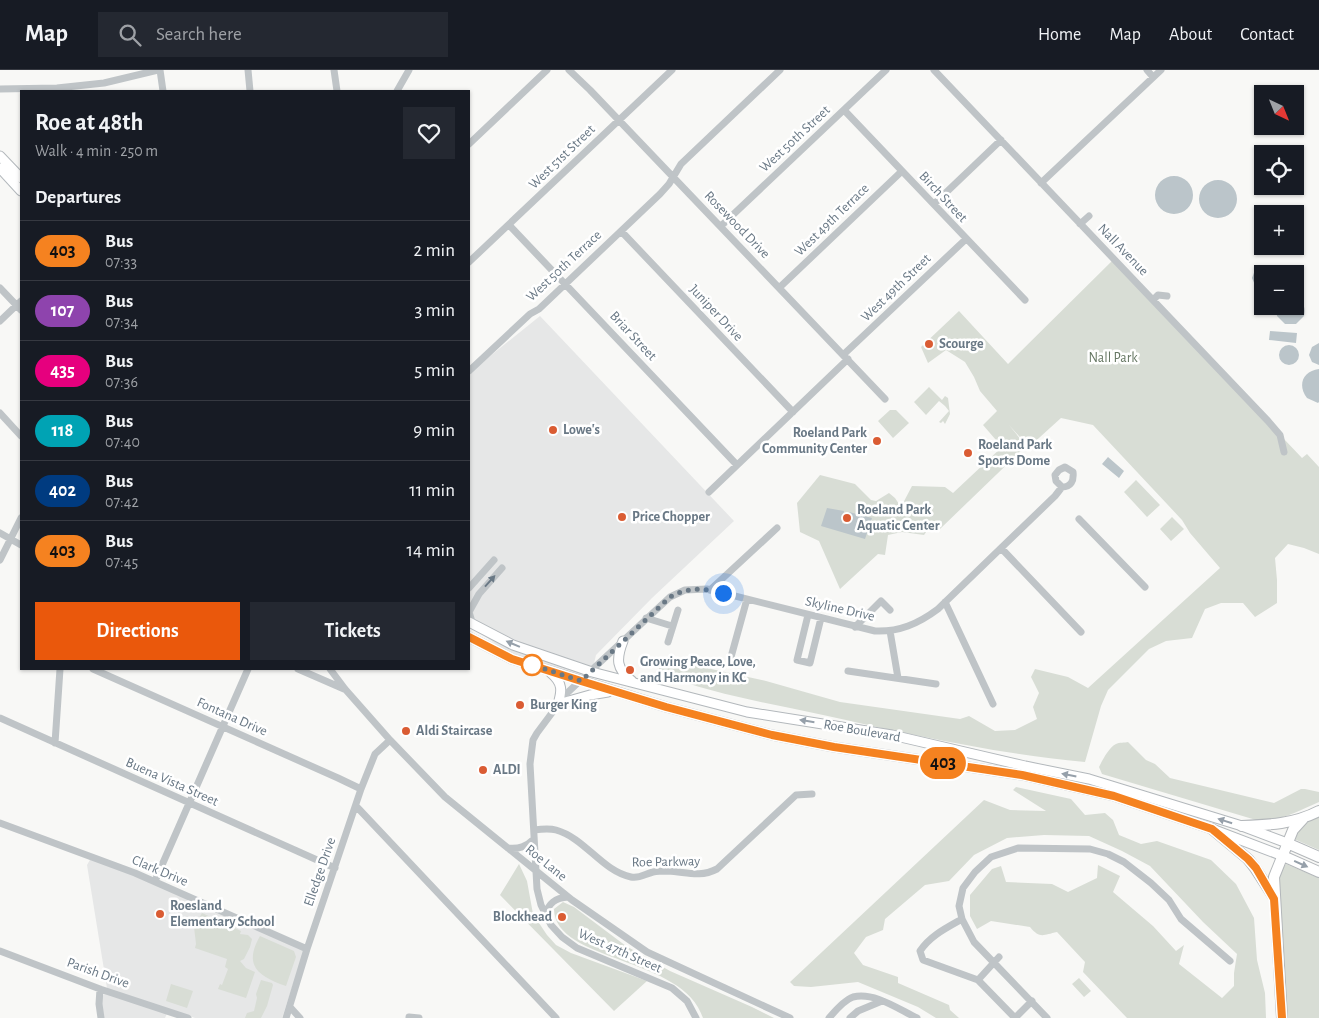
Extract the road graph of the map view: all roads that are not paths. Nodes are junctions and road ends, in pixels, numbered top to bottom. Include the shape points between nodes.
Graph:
1 (159, 70) edge
2 (248, 70) edge
3 (334, 70) edge
4 (409, 70) edge
5 (547, 70) edge
6 (569, 70) edge
7 (672, 70) edge
8 (780, 70) edge
9 (886, 70) edge
10 (934, 70) edge
11 (1147, 70) edge
12 (1161, 70) edge
13 (1153, 77) junction
14 (0, 89) edge
15 (59, 90) edge
16 (163, 90) edge
17 (250, 90) edge
18 (337, 90) edge
19 (398, 90) edge
20 (844, 110) junction
21 (619, 120) junction
22 (1002, 140) junction
23 (470, 143) edge
24 (0, 156) edge
25 (0, 168) edge
26 (902, 171) junction
27 (20, 177) edge
28 (674, 177) junction
29 (1041, 183) junction
30 (20, 190) edge
31 (934, 204) junction
32 (1089, 216) dead end
33 (1080, 224) junction
34 (509, 225) junction
35 (721, 226) junction
36 (621, 231) junction
37 (966, 239) junction
38 (470, 261) edge
39 (566, 283) junction
40 (0, 288) edge
41 (780, 288) junction
42 (1167, 296) dead end
43 (1024, 300) dead end
44 (1153, 300) junction
45 (20, 305) edge
46 (0, 320) edge
47 (846, 357) junction
48 (470, 370) edge
49 (885, 399) dead end
50 (793, 412) junction
51 (0, 413) edge
52 (20, 435) edge
53 (1284, 452) dead end
54 (737, 465) junction
55 (1062, 487) dead end
56 (709, 492) dead end
57 (1079, 519) dead end
58 (20, 520) edge
59 (776, 528) dead end
60 (0, 534) edge
61 (10, 539) junction
62 (20, 544) edge
63 (1001, 548) junction
64 (0, 560) edge
65 (494, 560) dead end
66 (502, 568) dead end
67 (470, 587) edge
68 (1145, 588) dead end
69 (710, 590) junction
70 (747, 599) junction
71 (945, 602) junction
72 (470, 610) edge
73 (678, 610) dead end
74 (890, 610) dead end
75 (808, 615) junction
76 (646, 618) junction
77 (821, 618) junction
78 (471, 624) edge
79 (672, 626) junction
80 (855, 627) junction
81 (890, 631) junction
82 (1081, 632) dead end
83 (470, 638) edge
84 (623, 641) junction
85 (668, 642) dead end
86 (731, 657) dead end
87 (60, 670) edge
88 (95, 670) edge
89 (248, 670) edge
90 (300, 670) edge
91 (331, 670) edge
92 (547, 670) junction
93 (848, 671) dead end
94 (592, 672) junction
95 (898, 678) junction
96 (581, 681) junction
97 (634, 682) junction
98 (936, 684) dead end
99 (345, 689) junction
100 (616, 692) junction
101 (558, 704) junction
102 (993, 704) dead end
103 (0, 718) edge
104 (224, 726) junction
105 (390, 740) junction
106 (55, 743) junction
107 (361, 789) junction
108 (812, 794) dead end
109 (189, 803) junction
110 (356, 806) junction
111 (1319, 811) edge
112 (1303, 819) junction
113 (0, 823) edge
114 (1242, 826) junction
115 (1212, 829) junction
116 (534, 830) junction
117 (534, 839) junction
118 (1287, 843) junction
119 (507, 848) junction
120 (1283, 856) junction
121 (1319, 857) edge
122 (335, 868) junction
123 (536, 872) junction
124 (1319, 872) edge
125 (155, 881) junction
126 (568, 896) junction
127 (1274, 899) junction
128 (545, 915) junction
129 (962, 919) junction
130 (307, 949) junction
131 (0, 952) edge
132 (997, 960) junction
133 (1230, 961) dead end
134 (978, 980) junction
135 (100, 989) junction
136 (882, 1001) junction
137 (1032, 1001) junction
138 (290, 1007) junction
139 (409, 1017) dead end
140 (101, 1018) edge
141 (188, 1018) edge
142 (286, 1018) edge
143 (300, 1018) edge
144 (420, 1018) edge
145 (556, 1018) edge
146 (696, 1018) edge
147 (790, 1018) edge
148 (829, 1018) edge
149 (850, 1018) edge
150 (917, 1018) edge
151 (1048, 1018) edge
152 (1282, 1018) edge

1 - 15 street via 120,81
1 - 16 street
2 - 17 street
3 - 18 street
4 - 19 street
5 - 23 street
6 - 21 street, Rosewood Drive
7 - 21 street, West 51st Street
8 - 28 street, West 50th Terrace via 681,164
9 - 20 street, West 50th Street
10 - 22 street, Nall Avenue
11 - 13 street
12 - 13 street
13 - 29 street
14 - 15 street
20 - 26 street, Birch Street
20 - 35 street, West 50th Street
21 - 28 street, Rosewood Drive
21 - 34 street, West 51st Street
22 - 29 street, Nall Avenue
22 - 31 street
24 - 27 main road
25 - 30 main road
26 - 31 street, Birch Street
26 - 41 street, West 49th Terrace
28 - 35 street, Rosewood Drive
28 - 36 street, West 50th Terrace
29 - 33 street, Nall Avenue
31 - 37 street, Birch Street
32 - 33 street
33 - 44 street, Nall Avenue
34 - 38 street, West 51st Street
34 - 39 street, Briar Street
35 - 41 street, Rosewood Drive
36 - 39 street, West 50th Terrace
36 - 50 street, Juniper Drive
37 - 43 street, Birch Street
37 - 47 street, West 49th Street
39 - 48 street, West 50th Terrace
39 - 54 street, Briar Street
40 - 45 street
41 - 47 street, Rosewood Drive
42 - 44 street
44 - 53 street, Nall Avenue via 1280,435
45 - 46 street
47 - 49 street, Rosewood Drive
47 - 50 street, West 49th Street
50 - 54 street, West 49th Street
51 - 52 street
54 - 56 street, West 49th Street
55 - 63 street, Skyline Drive
57 - 68 street
58 - 61 street
59 - 69 street
60 - 61 street
61 - 62 street
61 - 64 street
63 - 71 street, Skyline Drive
63 - 82 street
65 - 67 street
72 -> 66 street via 479,594
69 - 70 street, Skyline Drive
69 - 76 street, Skyline Drive via 696,588 675,594
70 - 75 street, Skyline Drive
70 - 86 street
71 - 81 street, Skyline Drive via 920,622
71 - 102 street
73 - 79 street
74 - 80 street via 881,601
75 - 77 street, Skyline Drive
75 - 77 street via 796,660 810,663
76 - 79 street
76 - 84 street, Skyline Drive
77 - 80 street, Skyline Drive
94 -> 78 main road, Roe Boulevard via 513,645
79 - 85 street
80 - 81 street, Skyline Drive
81 - 95 street
83 - 92 main road, Roe Boulevard via 512,659
84 - 94 street, Skyline Drive
84 - 97 main road via 619,667
87 - 106 street
88 - 104 street, Fontana Drive
89 - 104 street
90 - 99 street
91 - 99 street, Roe Lane
92 - 96 main road, Roe Boulevard
92 - 101 main road via 561,684
93 - 95 street
94 - 96 street, Skyline Drive
94 - 97 main road, Roe Boulevard
95 - 98 street
96 - 100 main road, Roe Boulevard
96 - 101 street, Skyline Drive
114 -> 97 main road, Roe Boulevard via 1088,779 892,735 747,712
99 - 105 street, Roe Lane
100 - 101 main road via 590,694
100 - 115 main road, Roe Boulevard via 772,735 1041,779 1114,796
101 - 116 street, West 47th Street via 533,740 530,764
103 - 106 street, Buena Vista Street
104 - 107 street, Fontana Drive
104 - 109 street
105 - 107 street, Elledge Drive via 375,754
105 - 119 street, Roe Lane via 445,797
106 - 109 street, Buena Vista Street
107 - 110 street, Elledge Drive
108 - 116 street, Roe Parkway via 796,795 717,869 707,874 668,871 631,877 558,830
109 - 122 street, Buena Vista Street
109 - 125 street
110 - 122 street, Elledge Drive
110 - 145 street
111 - 112 highway
112 - 114 highway via 1274,825
112 - 118 highway
113 - 125 street, Clark Drive
114 - 118 main road, Roe Boulevard
115 - 120 main road, Roe Boulevard
115 - 127 highway via 1256,868
116 - 117 street, West 47th Street
117 - 119 street via 519,848
117 - 123 street, West 47th Street
118 - 120 highway
118 - 121 highway
119 - 123 street, Roe Lane
120 -> 124 highway
120 - 127 highway via 1274,877
122 - 130 street, Elledge Drive
123 - 126 street, Roe Lane
123 - 128 street, West 47th Street
125 - 130 street, Clark Drive
126 - 128 street via 552,902
126 - 147 street, Roe Lane via 647,952
127 - 152 highway
128 - 146 street, West 47th Street via 562,937 578,948 672,988 686,1000
129 - 132 street via 974,942
129 - 133 street via 959,906 963,888 992,857 1018,848 1090,849 1124,862 1151,883 1169,900 1186,924
129 - 134 street via 940,931 920,952 923,960
130 - 138 street, Elledge Drive
131 - 135 street, Parish Drive
132 - 134 street
132 - 137 street
134 - 137 street via 1015,1018
135 - 140 street
135 - 141 street, Parish Drive
136 - 148 street via 868,996 851,998
136 - 149 street
136 - 150 street
137 - 151 street
138 - 142 street, Elledge Drive
138 - 143 street
139 - 144 street

